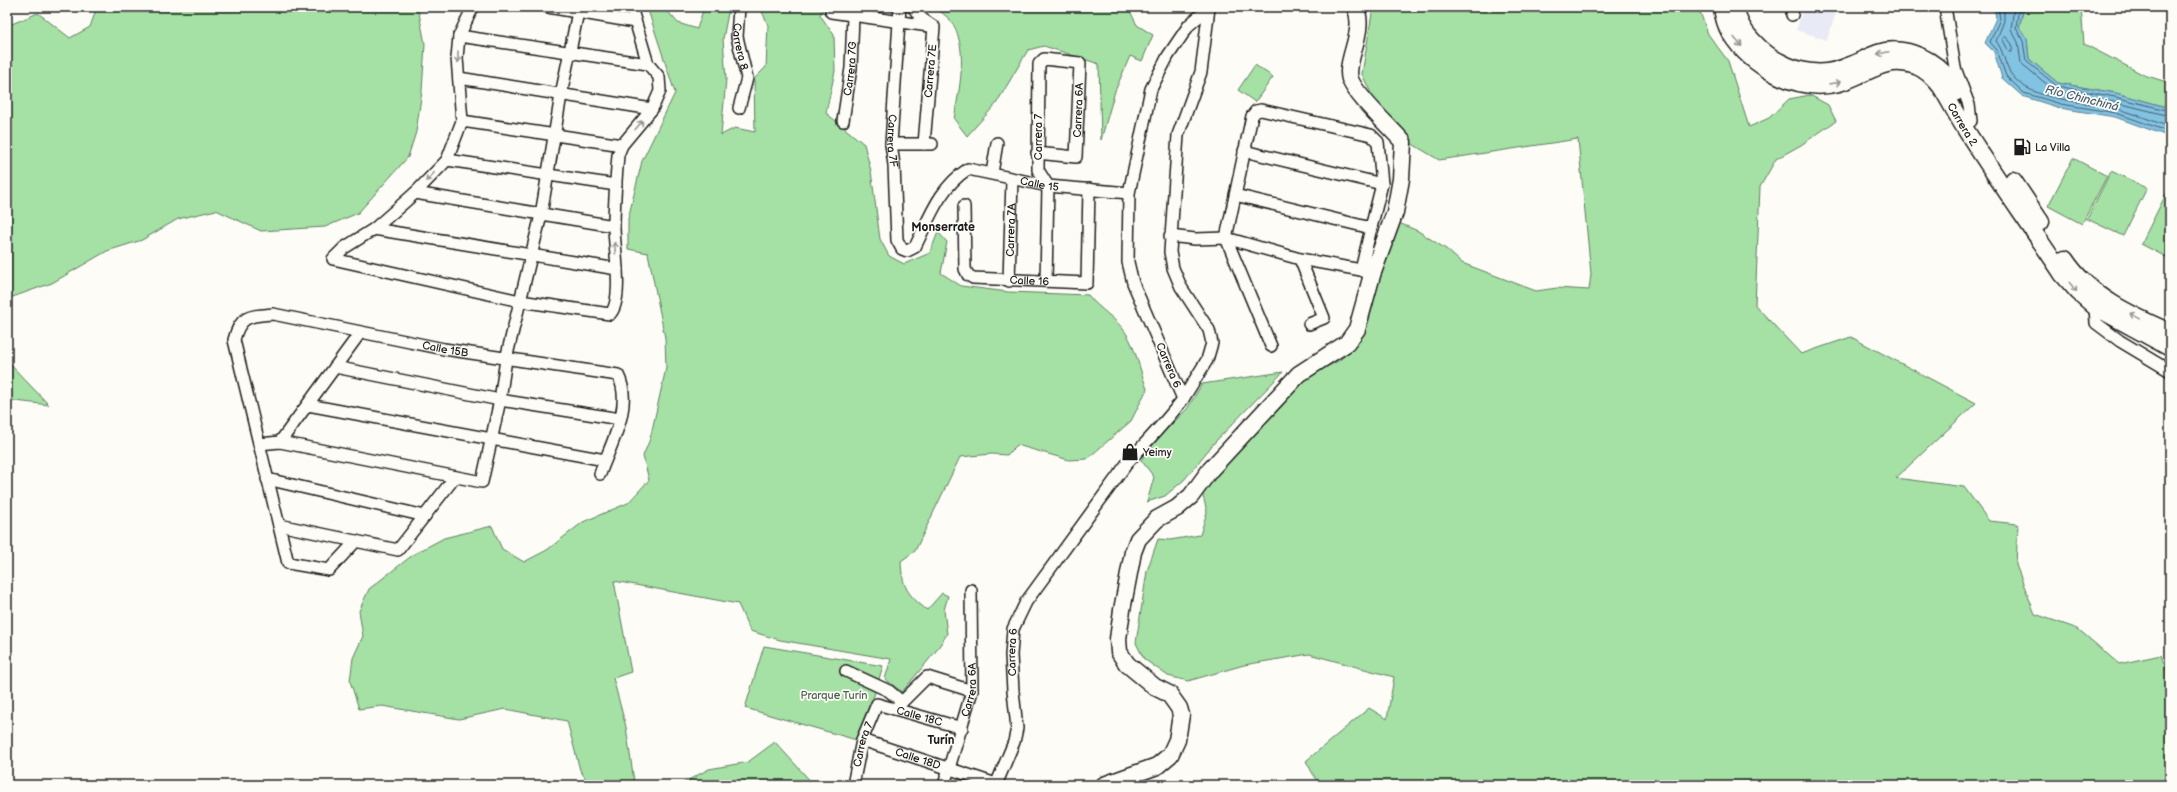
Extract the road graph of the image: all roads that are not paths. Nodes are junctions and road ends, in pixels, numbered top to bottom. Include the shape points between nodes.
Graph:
1 (472, 7) edge
2 (548, 7) edge
3 (631, 7) edge
4 (739, 7) edge
5 (900, 7) edge
6 (913, 7) edge
7 (1356, 7) edge
8 (1722, 7) edge
9 (1737, 7) edge
10 (1945, 7) edge
11 (1210, 8) edge
12 (578, 9) edge
13 (831, 12) dead end
14 (853, 16) junction
15 (900, 20) junction
16 (635, 22) junction
17 (934, 27) junction
18 (458, 36) junction
19 (569, 52) junction
20 (1080, 63) joint
21 (648, 64) junction
22 (459, 78) junction
23 (561, 94) junction
24 (739, 108) dead end
25 (652, 109) junction
26 (462, 121) junction
27 (843, 121) dead end
28 (1971, 121) junction
29 (555, 134) junction
30 (997, 143) dead end
31 (891, 144) junction
32 (622, 145) junction
33 (1244, 151) junction
34 (1037, 153) junction
35 (447, 160) junction
36 (992, 173) junction
37 (548, 175) junction
38 (954, 179) joint
39 (1012, 179) junction
40 (1382, 184) junction
41 (616, 185) junction
42 (1048, 186) junction
43 (1089, 189) junction
44 (415, 193) junction
45 (1129, 193) junction
46 (1235, 195) junction
47 (964, 206) dead end
48 (541, 215) junction
49 (614, 226) junction
50 (1371, 228) junction
51 (374, 229) junction
52 (1170, 236) junction
53 (1226, 238) junction
54 (531, 254) junction
55 (1300, 259) junction
56 (617, 269) junction
57 (1367, 272) junction
58 (1009, 280) junction
59 (1046, 280) junction
60 (520, 301) junction
61 (2095, 307) junction
62 (1310, 324) dead end
63 (2170, 332) edge
64 (360, 333) junction
65 (1271, 346) dead end
66 (2170, 348) edge
67 (506, 359) junction
68 (335, 367) junction
69 (2170, 371) edge
70 (1183, 399) junction
71 (500, 400) junction
72 (308, 405) junction
73 (620, 419) junction
74 (492, 439) junction
75 (280, 442) junction
76 (259, 444) junction
77 (605, 460) junction
78 (600, 474) dead end
79 (455, 477) junction
80 (268, 479) junction
81 (425, 516) junction
82 (279, 525) junction
83 (356, 541) junction
84 (971, 590) dead end
85 (846, 671) dead end
86 (972, 691) junction
87 (877, 704) joint
88 (899, 705) junction
89 (962, 728) junction
90 (862, 740) junction
91 (948, 768) junction
92 (996, 784) edge
93 (854, 785) edge
94 (944, 785) edge
95 (1104, 785) edge

1 - 18 street
2 - 12 street
3 - 16 street
4 - 24 street, Carrera 8 via 737,37 746,78
5 - 15 street, Carrera 7F
6 - 17 street via 921,18
7 - 57 main road via 1359,19 1349,78 1355,89 1403,142 1401,179 1395,212
8 -> 61 main road, Carrera 2 via 1730,32 1745,49 1762,66 1796,82 1837,83 1883,64 1898,62 1917,66 1930,74 2063,274
28 -> 9 main road, Carrera 2 via 1943,72 1930,61 1897,50 1880,52 1855,64 1827,72 1806,71 1769,56 1742,27
10 - 28 street via 1955,68 1969,105
11 - 45 street, Carrera 6 via 1189,25 1168,56 1152,89
11 - 52 street via 1201,72 1178,135
12 - 16 street
12 - 19 street
13 - 14 street
14 - 15 street
14 - 27 street, Carrera 7G via 851,68
15 - 17 street
15 - 31 street, Carrera 7F
16 - 21 street
17 - 31 street, Carrera 7E via 928,144
18 - 19 street
18 -> 22 street
19 - 21 street
19 - 23 street
20 - 34 street, Carrera 7 via 1044,59 1039,64
20 - 34 street, Carrera 6A via 1076,157
21 - 25 street via 659,77 660,91
22 - 23 street
22 - 26 street
23 - 25 street
23 - 29 street
32 -> 25 street
26 - 29 street
26 - 35 street
63 -> 28 main road, Carrera 2 via 2110,302 2087,284 2070,266
29 - 32 street
29 - 37 street
30 - 36 street
31 - 38 street, Carrera 7F via 897,240 902,249 907,251 915,247 942,194
32 - 41 street via 618,155
33 - 40 street
33 - 40 street via 1252,116 1260,110 1371,135 1378,142
33 - 46 street
34 - 42 street, Carrera 7 via 1038,170
35 - 37 street
35 -> 44 street
36 - 38 street, Calle 15 via 968,169
36 - 39 street, Calle 15
37 - 41 street
37 - 48 street
39 - 42 street, Calle 15
39 - 58 street, Carrera 7A
40 - 50 street
41 - 49 street
42 - 43 street, Calle 15
42 - 59 street
43 - 45 street, Calle 15
43 - 59 street, Calle 16 via 1087,283
44 - 48 street
44 - 51 street
45 - 70 street, Carrera 6 via 1128,262 1133,283
46 - 50 street
46 - 53 street
47 - 58 street, Calle 16 via 965,269 968,275 973,278
48 - 49 street
48 - 54 street
56 -> 49 street
50 - 57 street
51 - 54 street
51 - 60 street via 344,248 333,259
52 - 53 street via 1195,239
52 - 70 street via 1173,268 1181,287 1208,330 1212,343 1207,360
53 - 55 street
53 - 65 street
54 - 56 street
54 - 60 street
55 - 57 street
55 - 62 street via 1324,318
56 - 60 street via 615,309 610,314
57 - 95 main road via 1357,329 1347,343 1299,374 1210,470 1191,496 1177,508 1157,519 1138,539 1133,552 1122,610 1119,652 1127,664 1155,687 1169,694 1181,715 1177,740 1170,755 1157,766
58 - 59 street, Calle 16
60 - 67 street
61 - 66 main road, Carrera 2
61 - 69 street via 2096,323 2120,341
64 - 67 street, Calle 15B
64 - 68 street
64 - 76 street, Calle 15B via 273,314 253,316 237,326 234,340
67 - 71 street
67 - 73 street, Calle 15B via 618,375 624,391 624,408
68 - 71 street
68 - 72 street
70 - 92 street, Carrera 6 via 1159,430 1128,462 1026,602 1013,629 1011,655 1017,728 1014,742
71 - 73 street
71 - 74 street
72 - 74 street
72 - 75 street
73 - 77 street
74 - 77 street
74 - 79 street via 482,482
75 - 76 street
75 - 79 street
76 - 80 street, Calle 15B
77 - 78 street
79 - 81 street
80 - 81 street
80 - 82 street, Calle 15B
81 - 83 street via 398,550
82 - 83 street
82 - 83 street, Calle 15B via 288,563 329,570
84 - 86 street, Carrera 6A
85 - 88 street via 889,691
86 - 88 street via 927,677
86 - 89 street, Carrera 6A
87 - 88 street, Calle 18C
87 - 90 street, Carrera 7
88 - 89 street, Calle 18C
89 - 91 street, Carrera 6A
90 - 91 street, Calle 18D
90 - 93 street, Carrera 7
91 - 92 street, Calle 18D
91 - 94 street, Carrera 6A

